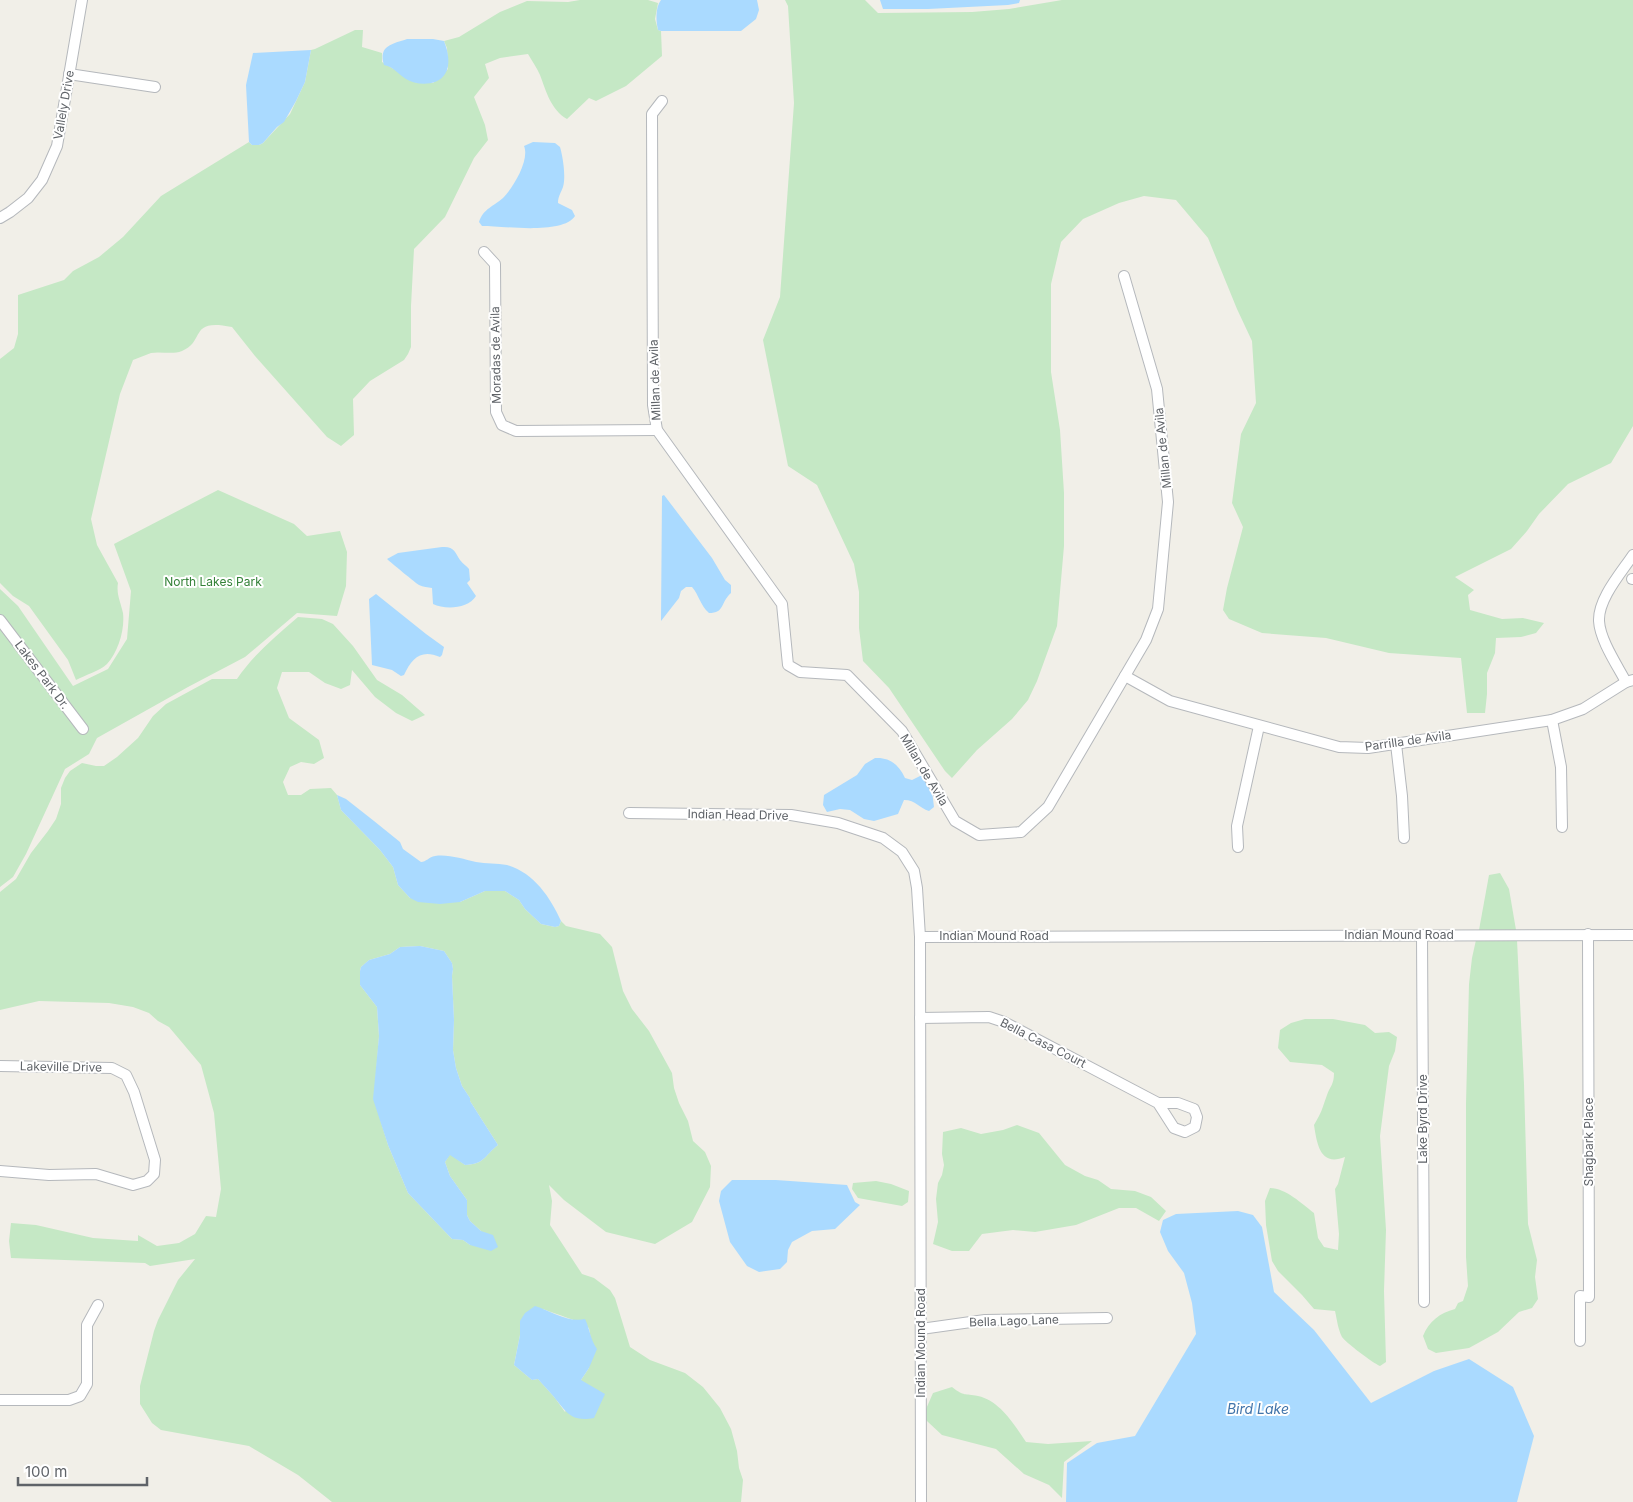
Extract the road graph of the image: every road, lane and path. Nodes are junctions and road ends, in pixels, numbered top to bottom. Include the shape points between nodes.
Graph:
1 (82, 0) edge
2 (69, 74) junction
3 (155, 87) dead end
4 (662, 101) dead end
5 (0, 218) edge
6 (484, 252) dead end
7 (1124, 276) dead end
8 (657, 430) junction
9 (1633, 556) edge
10 (0, 620) edge
11 (1125, 676) junction
12 (1630, 681) edge
13 (1552, 720) junction
14 (1259, 726) junction
15 (83, 729) dead end
16 (1396, 744) junction
17 (629, 813) dead end
18 (1562, 827) dead end
19 (1404, 838) dead end
20 (1238, 847) dead end
21 (1588, 934) junction
22 (1422, 935) junction
23 (1633, 935) edge
24 (920, 937) junction
25 (920, 1018) junction
26 (0, 1066) edge
27 (1158, 1103) dead end
28 (0, 1171) edge
29 (1424, 1302) dead end
30 (98, 1305) dead end
31 (1107, 1318) dead end
32 (921, 1329) junction
33 (1580, 1341) dead end
34 (0, 1400) edge
35 (921, 1502) edge

1 - 2 street, Vallely Drive
2 - 3 street
2 - 5 street, Vallely Drive via 57,146 42,180 28,198
4 - 8 street, Millan de Avila via 652,114 653,396
6 - 8 street, Moradas de Avila via 495,264 496,412 502,425 516,431
7 - 11 street, Millan de Avila via 1157,389 1168,502 1158,609 1146,640
8 - 11 street, Millan de Avila via 782,604 788,665 800,672 847,675 902,731 955,821 979,835 1022,832 1048,806
9 - 12 street via 1604,598 1599,620 1603,638
10 - 15 street, Lakes Park Dr.
11 - 14 street, Parrilla de Avila via 1170,701
12 - 13 street, Parrilla de Avila via 1583,709
13 - 16 street, Parrilla de Avila
13 - 18 street via 1561,766
14 - 16 street, Parrilla de Avila via 1339,746 1368,748
14 - 20 street via 1237,826
16 - 19 street
17 - 24 street, Indian Head Drive via 791,815 838,823 883,838 902,852 914,871
21 - 22 street, Indian Mound Road
21 - 23 street, Indian Mound Road
21 - 33 street, Shagbark Place via 1589,1297 1580,1296
22 - 24 street, Indian Mound Road
22 - 29 street, Lake Byrd Drive
24 - 25 street, Indian Mound Road
25 - 27 street, Bella Casa Court via 989,1017 1004,1022
25 - 32 street, Indian Mound Road
26 - 28 street, Lakeville Drive via 112,1068 126,1075 156,1160 154,1174 147,1181 133,1185 96,1174
30 - 34 street via 87,1325 87,1384 80,1396 70,1400
31 - 32 street, Bella Lago Lane via 985,1320
32 - 35 street, Indian Mound Road

